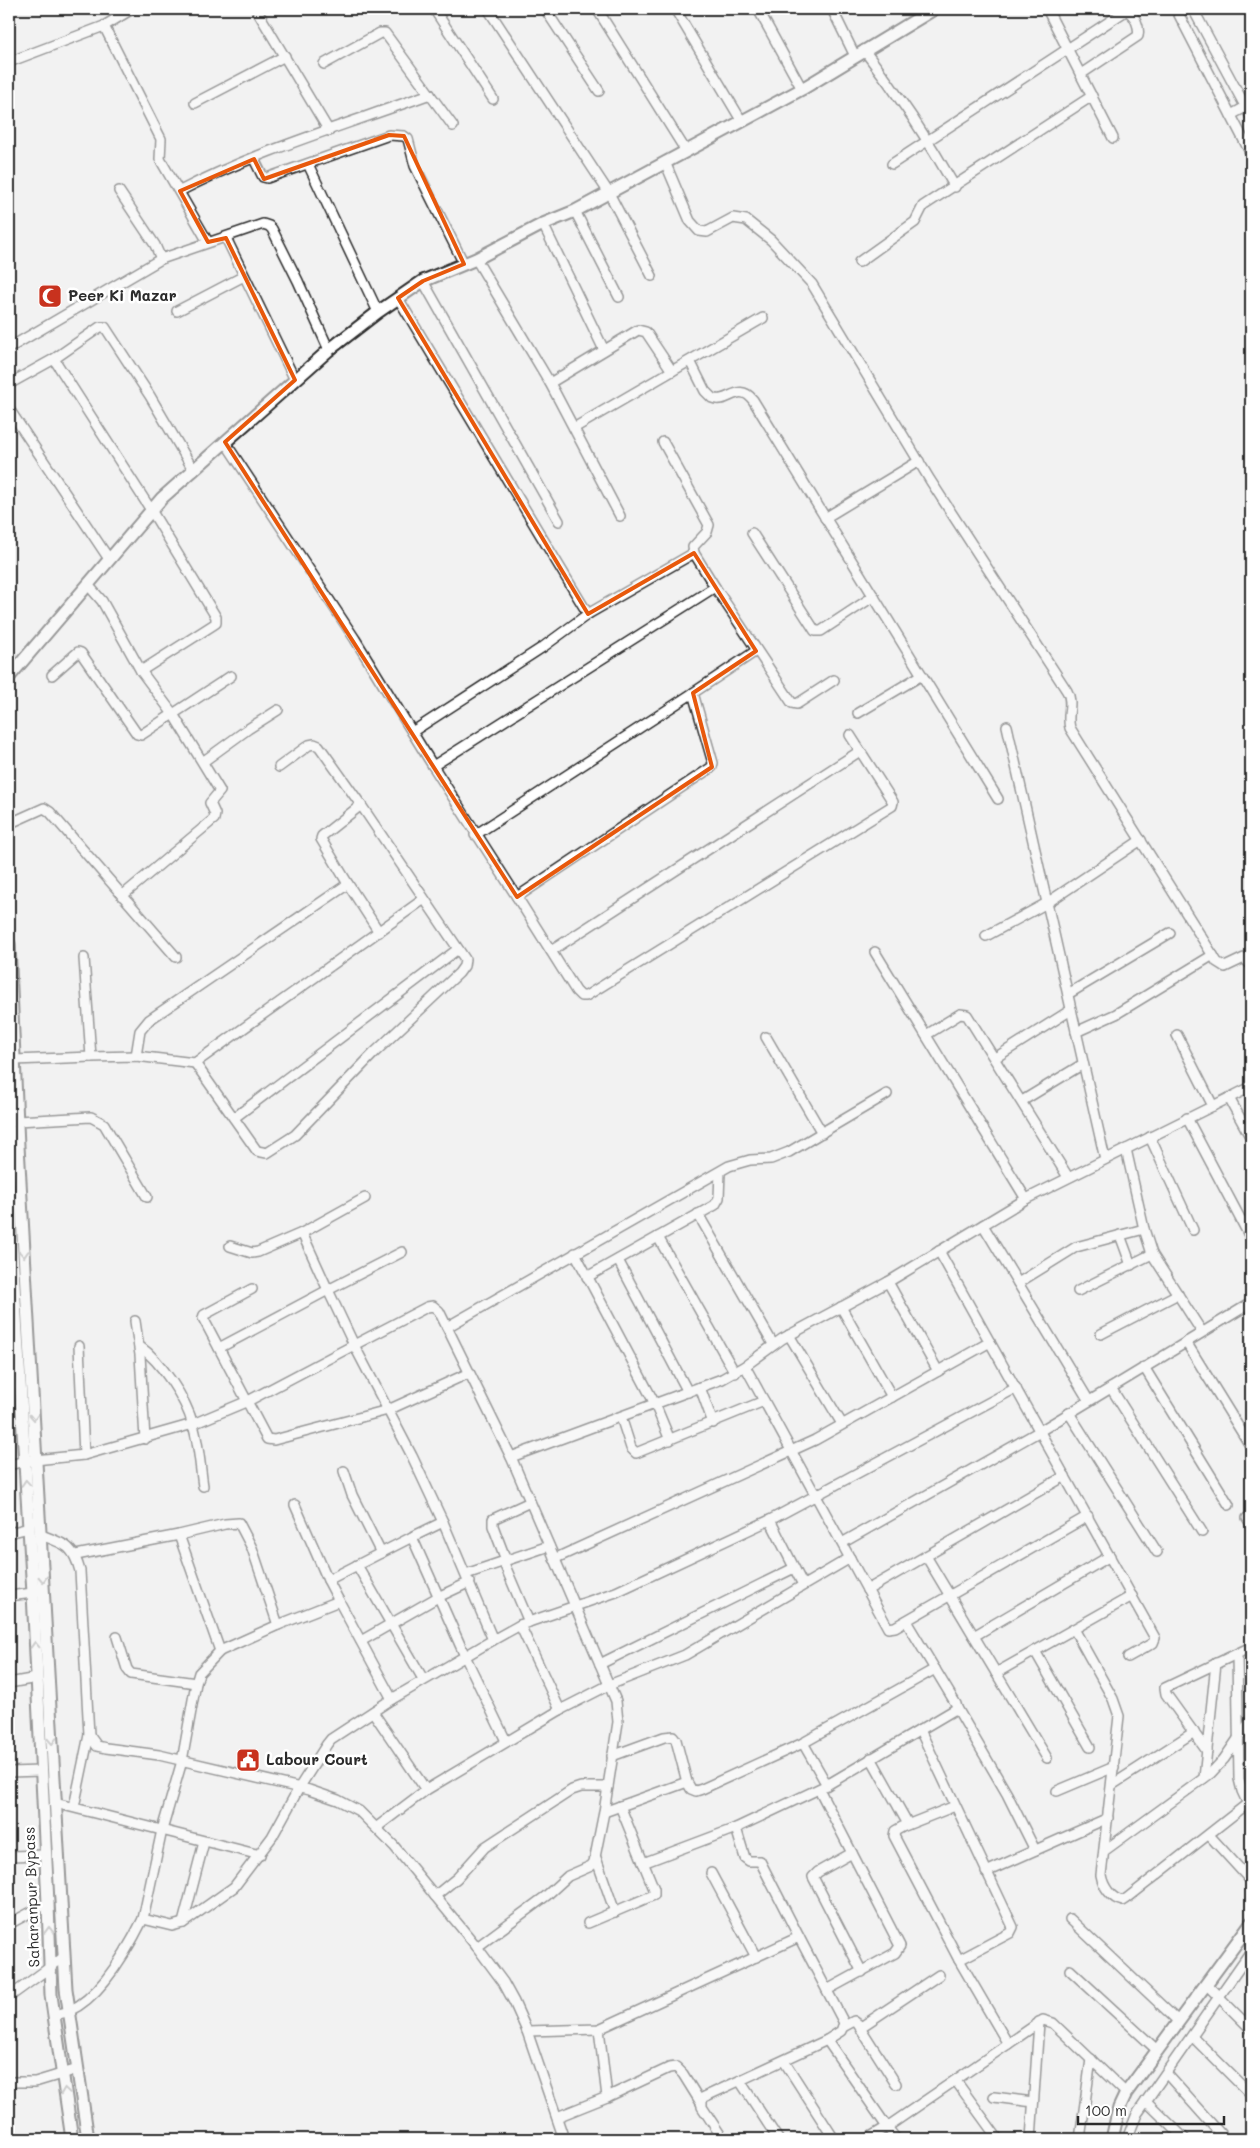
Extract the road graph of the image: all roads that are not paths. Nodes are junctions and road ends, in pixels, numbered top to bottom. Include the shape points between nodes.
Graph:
1 (132, 9) edge
2 (256, 9) edge
3 (434, 9) edge
4 (488, 9) edge
5 (545, 9) edge
6 (596, 9) edge
7 (676, 9) edge
8 (758, 9) edge
9 (832, 9) edge
10 (934, 9) edge
11 (1048, 9) edge
12 (1176, 9) edge
13 (1192, 9) edge
14 (104, 26) junction
15 (1068, 49) junction
16 (860, 53) junction
17 (285, 56) junction
18 (9, 62) edge
19 (324, 64) dead end
20 (1081, 74) junction
21 (802, 89) junction
22 (599, 91) dead end
23 (430, 94) junction
24 (1092, 96) junction
25 (493, 99) dead end
26 (195, 103) dead end
27 (1248, 106) edge
28 (1231, 114) junction
29 (1251, 117) edge
30 (741, 120) junction
31 (453, 126) dead end
32 (329, 131) junction
33 (1113, 138) dead end
34 (928, 140) junction
35 (686, 151) junction
36 (1251, 154) edge
37 (254, 158) junction
38 (665, 162) junction
39 (308, 164) junction
40 (892, 164) dead end
41 (955, 187) junction
42 (118, 191) dead end
43 (180, 192) junction
44 (609, 194) junction
45 (575, 211) junction
46 (542, 224) junction
47 (226, 238) junction
48 (208, 242) junction
49 (161, 259) junction
50 (476, 259) junction
51 (859, 262) dead end
52 (464, 264) junction
53 (244, 276) junction
54 (652, 276) dead end
55 (423, 281) junction
56 (619, 297) dead end
57 (398, 298) junction
58 (177, 311) dead end
59 (378, 312) junction
60 (762, 318) dead end
61 (9, 348) edge
62 (329, 350) junction
63 (604, 350) junction
64 (54, 359) junction
65 (690, 361) junction
66 (672, 371) junction
67 (295, 380) junction
68 (550, 383) junction
69 (9, 384) edge
70 (9, 409) edge
71 (574, 428) junction
72 (224, 442) junction
73 (664, 442) dead end
74 (919, 461) junction
75 (194, 471) junction
76 (151, 510) junction
77 (620, 516) dead end
78 (825, 518) junction
79 (559, 522) dead end
80 (752, 533) dead end
81 (694, 552) junction
82 (109, 559) junction
83 (88, 586) junction
84 (715, 587) junction
85 (874, 596) junction
86 (588, 614) junction
87 (756, 650) junction
88 (141, 670) junction
89 (52, 675) dead end
90 (922, 675) junction
91 (231, 676) dead end
92 (9, 677) edge
93 (834, 680) dead end
94 (693, 693) junction
95 (278, 710) dead end
96 (858, 713) dead end
97 (173, 714) junction
98 (1007, 726) dead end
99 (412, 732) junction
100 (850, 735) dead end
101 (860, 751) junction
102 (204, 761) junction
103 (433, 766) junction
104 (279, 767) dead end
105 (998, 799) dead end
106 (361, 805) junction
107 (9, 822) edge
108 (475, 835) junction
109 (1140, 840) junction
110 (348, 884) junction
111 (122, 896) junction
112 (516, 897) junction
113 (424, 899) junction
114 (1047, 903) junction
115 (379, 932) junction
116 (1170, 933) dead end
117 (986, 936) dead end
118 (9, 944) edge
119 (458, 949) junction
120 (551, 951) junction
121 (876, 952) dead end
122 (1213, 956) junction
123 (176, 957) dead end
124 (84, 958) dead end
125 (1251, 965) edge
126 (1068, 994) junction
127 (1071, 1010) junction
128 (1076, 1032) junction
129 (926, 1035) junction
130 (1176, 1035) dead end
131 (766, 1037) dead end
132 (136, 1056) junction
133 (91, 1057) junction
134 (995, 1058) junction
135 (14, 1060) junction
136 (195, 1063) junction
137 (1083, 1064) junction
138 (12, 1087) edge
139 (1251, 1087) edge
140 (887, 1094) dead end
141 (1229, 1098) junction
142 (1022, 1101) junction
143 (1213, 1106) junction
144 (234, 1118) junction
145 (1187, 1118) junction
146 (17, 1121) junction
147 (822, 1133) junction
148 (1150, 1136) junction
149 (1251, 1138) edge
150 (1126, 1149) junction
151 (1105, 1159) junction
152 (720, 1172) junction
153 (1068, 1177) junction
154 (147, 1197) dead end
155 (365, 1198) dead end
156 (1026, 1199) junction
157 (9, 1204) edge
158 (698, 1214) junction
159 (983, 1225) junction
160 (1144, 1229) junction
161 (1192, 1230) dead end
162 (302, 1233) junction
163 (1120, 1235) junction
164 (658, 1237) junction
165 (1251, 1239) edge
166 (230, 1246) dead end
167 (939, 1251) junction
168 (402, 1252) dead end
169 (575, 1253) junction
170 (1152, 1254) junction
171 (618, 1260) junction
172 (1131, 1264) junction
173 (587, 1277) junction
174 (888, 1282) junction
175 (1018, 1283) junction
176 (252, 1289) dead end
177 (328, 1290) junction
178 (1078, 1291) dead end
179 (1178, 1294) junction
180 (1251, 1303) edge
181 (841, 1307) junction
182 (136, 1321) dead end
183 (447, 1327) junction
184 (1202, 1332) junction
185 (1101, 1334) dead end
186 (789, 1335) junction
187 (990, 1342) junction
188 (1186, 1342) junction
189 (773, 1344) junction
190 (354, 1345) junction
191 (79, 1346) dead end
192 (139, 1346) junction
193 (219, 1348) junction
194 (744, 1366) junction
195 (1144, 1367) junction
196 (938, 1371) junction
197 (735, 1372) junction
198 (469, 1373) junction
199 (14, 1383) edge
200 (700, 1388) junction
201 (1016, 1388) junction
202 (1111, 1388) junction
203 (688, 1392) junction
204 (892, 1397) junction
205 (248, 1401) junction
206 (764, 1401) junction
207 (1089, 1401) junction
208 (655, 1404) junction
209 (388, 1410) junction
210 (1069, 1414) junction
211 (620, 1417) junction
212 (713, 1423) junction
213 (193, 1424) junction
214 (842, 1424) junction
215 (1040, 1431) junction
216 (145, 1439) junction
217 (670, 1440) junction
218 (1251, 1447) edge
219 (792, 1450) junction
220 (84, 1455) junction
221 (511, 1457) junction
222 (31, 1461) junction
223 (9, 1465) edge
224 (344, 1470) dead end
225 (1065, 1476) junction
226 (203, 1486) dead end
227 (817, 1496) junction
228 (530, 1502) junction
229 (295, 1505) dead end
230 (1229, 1505) dead end
231 (1088, 1516) junction
232 (770, 1520) junction
233 (443, 1522) junction
234 (29, 1528) junction
235 (1202, 1532) dead end
236 (9, 1533) edge
237 (41, 1535) junction
238 (179, 1535) junction
239 (412, 1537) junction
240 (842, 1543) junction
241 (549, 1546) junction
242 (1158, 1552) dead end
243 (381, 1553) junction
244 (76, 1554) junction
245 (926, 1556) junction
246 (1110, 1556) junction
247 (850, 1558) junction
248 (554, 1559) junction
249 (504, 1560) junction
250 (357, 1565) junction
251 (794, 1568) junction
252 (468, 1578) junction
253 (328, 1580) junction
254 (803, 1585) junction
255 (867, 1590) junction
256 (33, 1592) junction
257 (9, 1596) edge
258 (1132, 1596) junction
259 (438, 1597) junction
260 (950, 1597) junction
261 (339, 1601) junction
262 (574, 1607) junction
263 (906, 1621) junction
264 (390, 1624) junction
265 (525, 1624) junction
266 (278, 1625) junction
267 (1074, 1629) junction
268 (974, 1636) junction
269 (117, 1637) dead end
270 (493, 1640) junction
271 (361, 1641) junction
272 (1251, 1647) edge
273 (220, 1651) junction
274 (1035, 1651) junction
275 (1237, 1654) junction
276 (465, 1656) junction
277 (1128, 1657) dead end
278 (600, 1664) junction
279 (1216, 1664) junction
280 (935, 1670) junction
281 (996, 1673) junction
282 (37, 1678) junction
283 (423, 1679) junction
284 (9, 1683) edge
285 (196, 1683) junction
286 (610, 1685) junction
287 (392, 1699) junction
288 (957, 1708) junction
289 (560, 1710) junction
290 (373, 1712) junction
291 (1251, 1720) edge
292 (920, 1730) junction
293 (1194, 1732) junction
294 (89, 1735) junction
295 (1238, 1737) junction
296 (506, 1741) junction
297 (803, 1743) junction
298 (1090, 1747) dead end
299 (1207, 1751) junction
300 (612, 1756) junction
301 (871, 1758) junction
302 (1047, 1758) dead end
303 (182, 1761) junction
304 (1114, 1767) junction
305 (41, 1771) junction
306 (9, 1772) edge
307 (1204, 1778) junction
308 (687, 1782) junction
309 (1112, 1785) junction
310 (608, 1787) junction
311 (823, 1787) junction
312 (299, 1788) junction
313 (426, 1790) junction
314 (1057, 1791) dead end
315 (1250, 1802) edge
316 (55, 1803) junction
317 (620, 1806) junction
318 (955, 1806) junction
319 (74, 1807) junction
320 (604, 1812) junction
321 (1108, 1818) junction
322 (908, 1824) junction
323 (377, 1827) junction
324 (736, 1828) junction
325 (162, 1830) junction
326 (1209, 1835) junction
327 (204, 1842) junction
328 (1035, 1850) junction
329 (1104, 1851) junction
330 (852, 1853) junction
331 (45, 1855) junction
332 (260, 1855) junction
333 (9, 1856) edge
334 (596, 1858) junction
335 (643, 1863) junction
336 (986, 1872) junction
337 (711, 1873) dead end
338 (1251, 1881) edge
339 (435, 1896) junction
340 (48, 1903) junction
341 (615, 1912) junction
342 (143, 1919) junction
343 (1070, 1919) dead end
344 (183, 1923) junction
345 (588, 1923) dead end
346 (1251, 1923) edge
347 (9, 1924) edge
348 (799, 1938) junction
349 (477, 1948) junction
350 (1250, 1956) edge
351 (64, 1957) junction
352 (756, 1958) junction
353 (959, 1960) junction
354 (50, 1967) junction
355 (1070, 1970) dead end
356 (862, 1972) junction
357 (939, 1975) dead end
358 (1208, 1985) junction
359 (827, 1990) junction
360 (1218, 1996) junction
361 (9, 1997) edge
362 (69, 2011) junction
363 (54, 2015) junction
364 (1039, 2022) junction
365 (1179, 2022) junction
366 (843, 2027) junction
367 (861, 2027) junction
368 (599, 2029) junction
369 (1251, 2029) edge
370 (527, 2031) junction
371 (1192, 2036) junction
372 (827, 2040) junction
373 (1008, 2044) junction
374 (1158, 2051) junction
375 (1091, 2059) junction
376 (784, 2061) junction
377 (78, 2069) junction
378 (62, 2072) junction
379 (1166, 2073) junction
380 (740, 2081) junction
381 (956, 2081) junction
382 (9, 2082) edge
383 (896, 2084) dead end
384 (1126, 2093) junction
385 (1249, 2093) dead end
386 (608, 2097) junction
387 (994, 2097) dead end
388 (1146, 2101) junction
389 (1033, 2102) junction
390 (701, 2103) junction
391 (557, 2117) junction
392 (887, 2126) junction
393 (72, 2139) edge
394 (88, 2139) edge
395 (564, 2139) edge
396 (723, 2139) edge
397 (778, 2139) edge
398 (834, 2139) edge
399 (867, 2139) edge
400 (896, 2139) edge
401 (998, 2139) edge
402 (1031, 2139) edge
403 (1080, 2139) edge
404 (1112, 2139) edge
405 (1127, 2139) edge
406 (1185, 2139) edge
407 (1225, 2139) edge

1 - 14 street
2 - 17 street
3 - 25 street
4 - 44 street
5 - 22 street
6 - 35 street
7 - 30 street
8 - 21 street
9 - 16 street
10 - 16 main road
11 - 15 street
12 - 28 street
13 - 27 street
14 - 18 street
14 - 43 street via 161,139 160,159
15 - 20 street
15 - 20 street via 1124,12 1132,14 1138,26 1138,36
15 - 34 street
16 - 21 main road
16 - 34 street via 895,90
17 - 26 street
17 - 32 street
19 - 23 street via 383,32
20 - 24 street
21 - 30 main road
23 - 31 street
23 - 32 street
24 - 33 street
24 - 41 street
27 - 28 street
27 - 29 street
28 - 36 street
30 - 35 main road
32 - 37 street
34 - 40 street
34 - 41 street
35 - 38 main road
37 - 39 street via 265,178
37 - 43 street
38 - 44 main road
38 - 74 street via 690,222 698,231 707,232 733,218 746,220 771,240 812,284
39 - 52 street via 389,135 404,136 408,139 415,166
39 - 59 street
41 - 51 street via 922,206 915,222
42 - 49 street
43 - 48 street
44 - 45 main road
44 - 54 street
45 - 46 main road
45 - 56 street
46 - 50 main road
46 - 63 street
47 - 48 street
47 - 53 street
47 - 62 street via 264,224 269,226
48 - 49 street
49 - 61 street
50 - 52 main road
50 - 68 street
52 - 55 main road
53 - 58 street
53 - 67 street
55 - 57 main road
55 - 79 street
57 - 59 main road
57 - 86 street
59 - 62 main road
60 - 65 street
62 - 67 main road
63 - 66 street via 631,334 643,331
63 - 68 street
64 - 69 street
64 - 75 street via 100,327 108,329
64 - 76 street
65 - 66 street
65 - 78 street via 712,398 722,399 740,392 750,397
66 - 71 street
67 - 72 main road
68 - 71 street
70 - 82 street
71 - 77 street
72 - 75 main road
72 - 99 street
73 - 81 street via 709,525 708,532 694,544
74 - 78 street
74 - 109 street via 1067,691 1071,700 1070,728
75 - 76 main road
76 - 82 main road
76 - 88 street via 216,620
78 - 85 street
80 - 85 street via 815,631 821,631
81 - 84 street
81 - 86 street
82 - 83 main road
83 - 88 street via 102,601
83 - 92 main road
84 - 87 street
84 - 103 street
85 - 90 street
86 - 99 street
87 - 93 street via 792,703 797,704
87 - 94 street
88 - 97 street
89 - 97 street via 78,652 81,653 137,734 144,733
90 - 96 street
90 - 105 street
91 - 97 street
94 - 108 street
94 - 112 street via 712,767
95 - 102 street
97 - 102 street
98 - 114 street
99 - 103 street
100 - 101 street
101 - 120 street
101 - 120 street via 893,802 888,810 586,996 576,991
102 - 111 street via 220,791 210,803 214,819
103 - 108 street
104 - 106 street via 309,745 318,745
106 - 110 street via 321,839
106 - 113 street
107 - 111 street via 46,809
108 - 112 street
109 - 114 street
109 - 122 street
110 - 115 street
110 - 132 street via 149,1020 140,1031
111 - 123 street
112 - 120 street
113 - 115 street
113 - 119 street
114 - 117 street
114 - 126 street
115 - 136 street
116 - 126 street
118 - 135 main road
119 - 144 street
119 - 144 street via 465,959 463,968 295,1135 261,1153
121 - 129 street
122 - 125 street via 1225,967 1244,958
122 - 128 street via 1116,1014
124 - 133 street
126 - 127 street
127 - 128 street
127 - 134 street
128 - 137 street
129 - 134 street via 964,1013
129 - 156 street
130 - 143 street
131 - 147 street
132 - 133 street
132 - 136 street
133 - 135 street
134 - 142 street
135 - 138 main road
136 - 144 street
137 - 142 street
137 - 151 street
138 - 146 main road
139 - 141 street
140 - 147 street
141 - 143 street
141 - 149 street
142 - 153 street
143 - 145 street
145 - 148 street
145 - 165 street
146 - 154 street via 91,1117 100,1120
146 -> 222 main road
147 - 152 street via 778,1157 736,1164
148 - 150 street
148 - 161 street
150 - 151 street
150 - 160 street
151 - 153 street
152 - 158 street via 718,1202
152 - 169 street
153 - 156 street
155 - 162 street
156 - 159 street
157 - 199 main road, Saharanpur Bypass
158 - 164 street
158 - 189 street
159 - 167 street
159 - 175 street
160 - 163 street
160 - 170 street
162 - 166 street via 258,1252
162 - 177 street
163 - 172 street
163 - 175 street via 1076,1248
164 - 171 street
164 - 197 street
167 - 174 street
167 - 187 street
168 - 177 street
169 - 173 street
169 - 183 street
170 - 172 street
170 - 179 street
171 - 173 street
171 - 203 street
172 - 178 street
173 - 208 street
174 - 181 street
174 - 196 street
175 - 207 street
176 - 193 street via 204,1315 203,1319
177 - 190 street
177 - 193 street
179 - 184 street
179 - 185 street
180 - 184 street
181 - 186 street
181 - 204 street
182 - 192 street
183 - 190 street via 439,1310 430,1306
183 - 198 street
184 - 188 street
186 - 189 street
186 - 214 street
187 - 196 street
187 - 201 street
188 - 195 street
188 - 218 street
189 - 194 street
190 - 205 street
190 - 209 street
191 - 220 street
192 - 213 street via 179,1393
192 - 216 street
193 - 205 street
194 - 197 street
194 - 206 street
195 - 202 street
195 - 230 street
196 - 204 street
197 - 200 street
198 - 209 street
198 - 221 street
199 - 222 main road, Saharanpur Bypass
200 - 203 street
200 - 212 street
201 - 215 street
201 - 227 street
202 - 207 street
202 - 235 street
203 - 208 street
204 - 214 street
205 - 209 street via 265,1437 272,1440
205 - 213 street
206 - 212 street
206 - 219 street
207 - 210 street
208 - 211 street
208 - 217 street
209 - 233 street
210 - 215 street
210 - 242 street
211 - 217 street via 636,1454
211 - 221 street
212 - 217 street
213 - 216 street
213 - 226 street
214 - 219 street
215 - 225 street
215 - 240 street
216 - 220 street
219 - 227 street
219 - 248 street
220 - 222 street
221 - 228 street
222 - 223 street
234 -> 222 main road, Saharanpur Bypass
222 - 237 main road
224 - 243 street via 352,1495
225 - 231 street
225 - 245 street
227 - 232 street
227 - 240 street
228 - 241 street
228 - 249 street via 493,1519
229 - 253 street
231 - 246 street
231 - 260 street
232 - 251 street
232 - 262 street via 616,1592
233 - 239 street
233 - 252 street
234 - 236 street
234 - 256 main road, Saharanpur Bypass
237 - 244 street via 62,1543
237 -> 316 main road
238 - 244 street
238 - 266 street via 239,1523 252,1548
238 - 273 street
239 - 243 street
239 - 259 street
240 - 247 street
241 - 248 street
241 - 249 street
243 - 250 street
244 - 294 street via 84,1600
245 - 255 street
245 - 260 street
246 - 258 street
246 - 268 street
247 - 254 street
247 - 255 street
248 - 262 street
249 - 252 street
249 - 265 street
250 - 253 street
250 - 264 street
251 - 254 street
251 - 278 street
252 - 259 street
252 - 270 street
253 - 261 street
254 - 286 street via 685,1655
255 - 263 street via 888,1628
256 - 257 street
282 -> 256 main road, Saharanpur Bypass
258 - 267 street
258 - 277 street via 1156,1640
259 - 264 street
259 - 276 street
260 - 263 street
260 - 268 street
261 - 266 street
261 - 271 street
262 - 265 street
262 - 278 street
263 - 280 street
264 - 271 street
264 - 283 street
265 - 270 street
265 - 289 street
266 - 273 street
267 - 274 street
267 - 304 street via 1118,1708
268 - 281 street
269 - 285 street via 126,1669 131,1674
270 - 276 street
271 - 287 street
272 - 275 street
273 - 285 street via 199,1673
274 - 281 street
274 - 298 street
275 - 279 street
275 - 295 street
276 - 283 street
276 - 296 street
278 - 286 street
279 - 293 street via 1165,1688
279 - 299 street
280 - 288 street
280 - 297 street
281 - 302 street
282 - 284 street
282 - 305 main road, Saharanpur Bypass
283 - 287 street
285 - 303 street
286 - 289 street
286 - 300 street via 617,1711
287 - 290 street
288 - 292 street
288 - 328 street
289 - 296 street
290 - 312 street via 331,1739
290 - 313 street
291 - 295 street
292 - 301 street
292 - 318 street
293 - 299 street
293 - 309 street
294 - 303 street via 97,1746
294 - 319 street
295 - 307 street
295 - 315 street via 1239,1785
296 - 313 street
297 - 308 street via 702,1789 691,1789
297 - 311 street
299 - 307 street
300 - 308 street via 673,1736
300 - 310 street
301 - 311 street
301 - 322 street
303 - 312 street
303 - 325 street
304 - 309 street
304 - 314 street
305 - 306 street
305 - 331 main road, Saharanpur Bypass
307 - 329 street
308 - 317 street
309 - 321 street
310 - 320 street
310 - 339 street via 581,1787 568,1793 485,1847 457,1878
311 - 324 street
311 - 330 street
312 - 323 street via 338,1800 359,1811
312 - 332 street
313 - 323 street
315 - 326 street
316 - 319 street
316 - 351 main road
317 - 320 street
317 - 335 street
318 - 322 street
318 - 336 street
319 - 325 street
320 - 334 street
321 - 328 street
321 - 329 street
322 - 353 street via 895,1831 896,1841
323 - 339 street
324 - 335 street
324 - 348 street via 745,1858 760,1861
325 - 327 street
325 - 342 street
326 - 329 street via 1123,1901 1116,1899 1103,1882
326 - 338 street
327 - 332 street
327 - 344 street
328 - 336 street
330 - 356 street via 900,1946 896,1953
330 - 356 street via 813,1877
331 - 333 street
331 - 340 main road, Saharanpur Bypass
332 - 344 street via 234,1888
334 - 341 street
334 - 349 street via 591,1866 568,1876
335 - 341 street via 654,1895
336 - 353 street via 1013,1930
337 - 352 street
339 - 349 street
340 - 347 street
354 -> 340 main road, Saharanpur Bypass
341 - 345 street
342 - 344 street via 172,1926
342 - 362 street via 125,1955 93,1994
343 - 365 street
346 - 358 main road
348 - 352 street
348 - 359 street
349 - 370 street via 503,1982
350 - 360 street
351 - 354 street
351 - 362 main road
352 - 368 street
353 - 373 street
354 - 361 street
354 - 363 main road, Saharanpur Bypass
355 - 374 street
356 - 359 street
357 - 367 street
358 - 360 street
358 - 365 main road
359 - 366 street
360 - 369 street
360 - 371 street
362 - 363 street
362 - 377 main road
363 - 378 main road, Saharanpur Bypass
364 - 373 street
364 - 375 street via 1053,2023
364 - 389 street
365 - 374 main road
366 - 367 street via 854,2021
366 - 372 street
367 - 383 street
368 - 370 street
368 - 386 street
370 - 391 street
371 - 379 street
371 - 385 street
372 - 376 street
372 - 392 street
373 - 381 street
374 - 384 main road
375 - 384 street
375 - 403 street
376 - 380 street
376 - 398 street
377 - 378 street
377 - 394 main road
378 - 382 street via 35,2082
393 -> 378 main road, Saharanpur Bypass
379 - 388 street
379 - 407 street
380 - 390 street via 705,2096
380 - 397 street
381 - 392 street
381 - 401 street
384 - 404 main road
386 - 390 street via 676,2067
386 - 391 street
387 - 389 street
388 - 405 street
388 - 406 street
389 - 402 street
390 - 396 street
391 - 395 street
392 - 399 street
392 - 400 street

